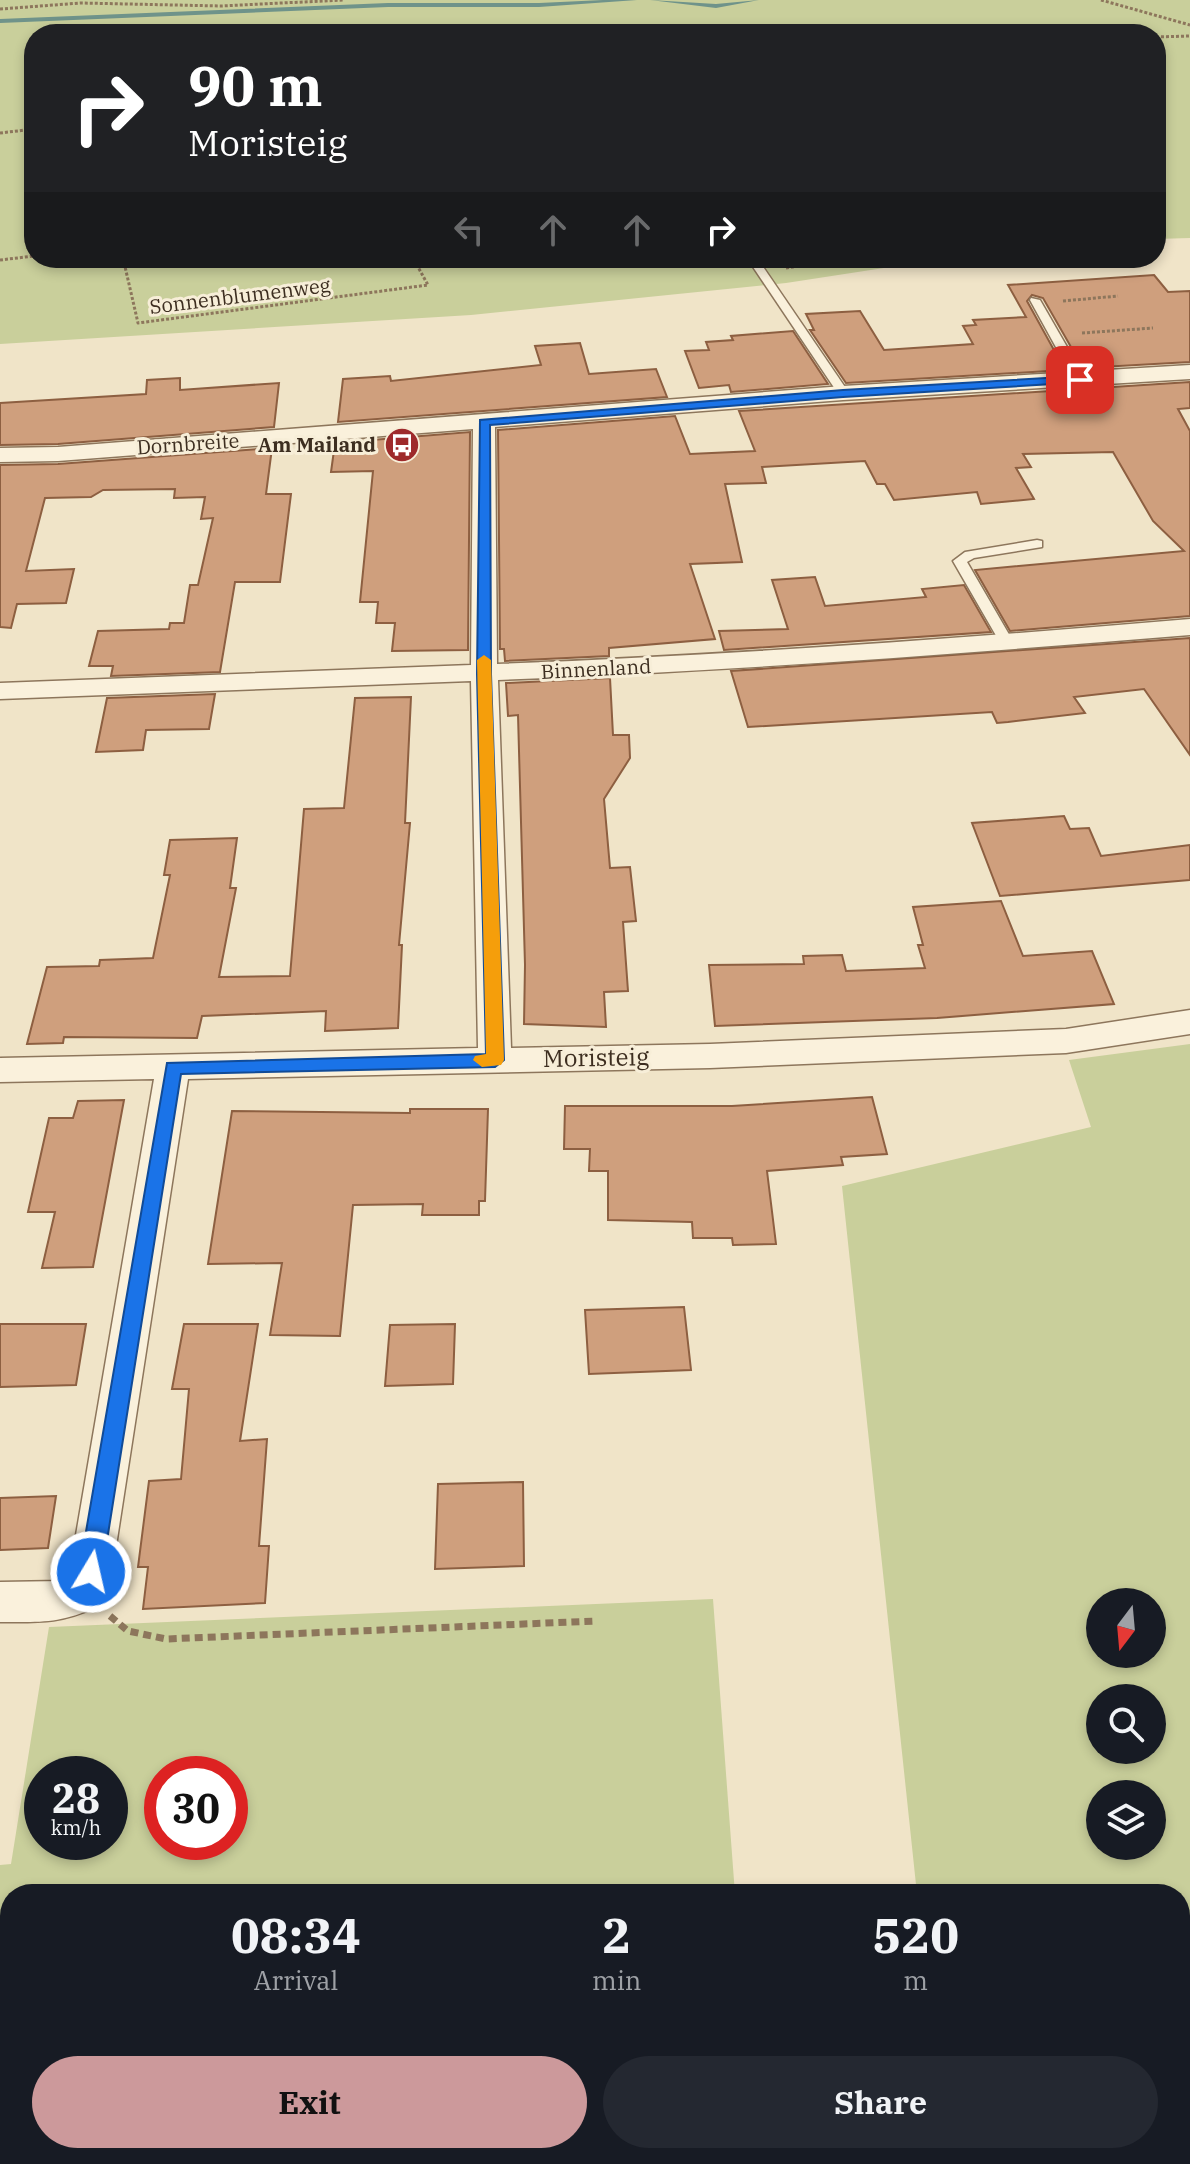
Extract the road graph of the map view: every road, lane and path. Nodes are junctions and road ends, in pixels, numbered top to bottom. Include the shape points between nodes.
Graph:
1 (343, 0) edge
2 (1101, 0) edge
3 (126, 2) edge
4 (0, 9) edge
5 (1190, 25) edge
6 (1190, 36) edge
7 (1166, 37) edge
8 (24, 130) edge
9 (0, 133) edge
10 (24, 257) edge
11 (0, 260) edge
12 (125, 268) edge
13 (419, 268) edge
14 (760, 268) edge
15 (786, 268) edge
16 (763, 272) junction
17 (1118, 296) dead end
18 (1036, 301) joint
19 (1153, 328) dead end
20 (1055, 335) junction
21 (1190, 372) edge
22 (1080, 380) junction
23 (843, 393) junction
24 (484, 422) junction
25 (0, 455) edge
26 (1037, 544) dead end
27 (1190, 627) edge
28 (1007, 643) junction
29 (484, 674) junction
30 (0, 691) edge
31 (1190, 1022) edge
32 (495, 1060) junction
33 (173, 1068) junction
34 (0, 1070) edge
35 (81, 1593) junction
36 (0, 1602) edge
37 (596, 1621) dead end

1 - 3 path via 221,6
2 - 5 path
3 - 4 path
6 - 7 path
8 - 9 path
10 - 11 path
12 - 13 path, Sonnenblumenweg via 138,323 428,285
14 - 16 lane
15 - 16 path
16 - 23 lane
17 - 18 path
18 - 20 lane
19 - 20 path
20 - 22 lane
21 - 22 street, Dornbreite
22 - 23 street, Dornbreite
23 - 24 street, Dornbreite
24 - 25 street, Dornbreite
24 - 29 street
26 - 28 lane via 960,561
27 - 28 street, Binnenland
28 - 29 street, Binnenland
29 - 30 street, Binnenland
29 - 32 street
31 - 32 street, Moristeig via 1066,1041
32 - 33 street, Moristeig
33 - 34 street, Moristeig
33 - 35 street via 91,1572
35 - 36 street via 63,1601
35 - 37 path via 128,1631 166,1639

